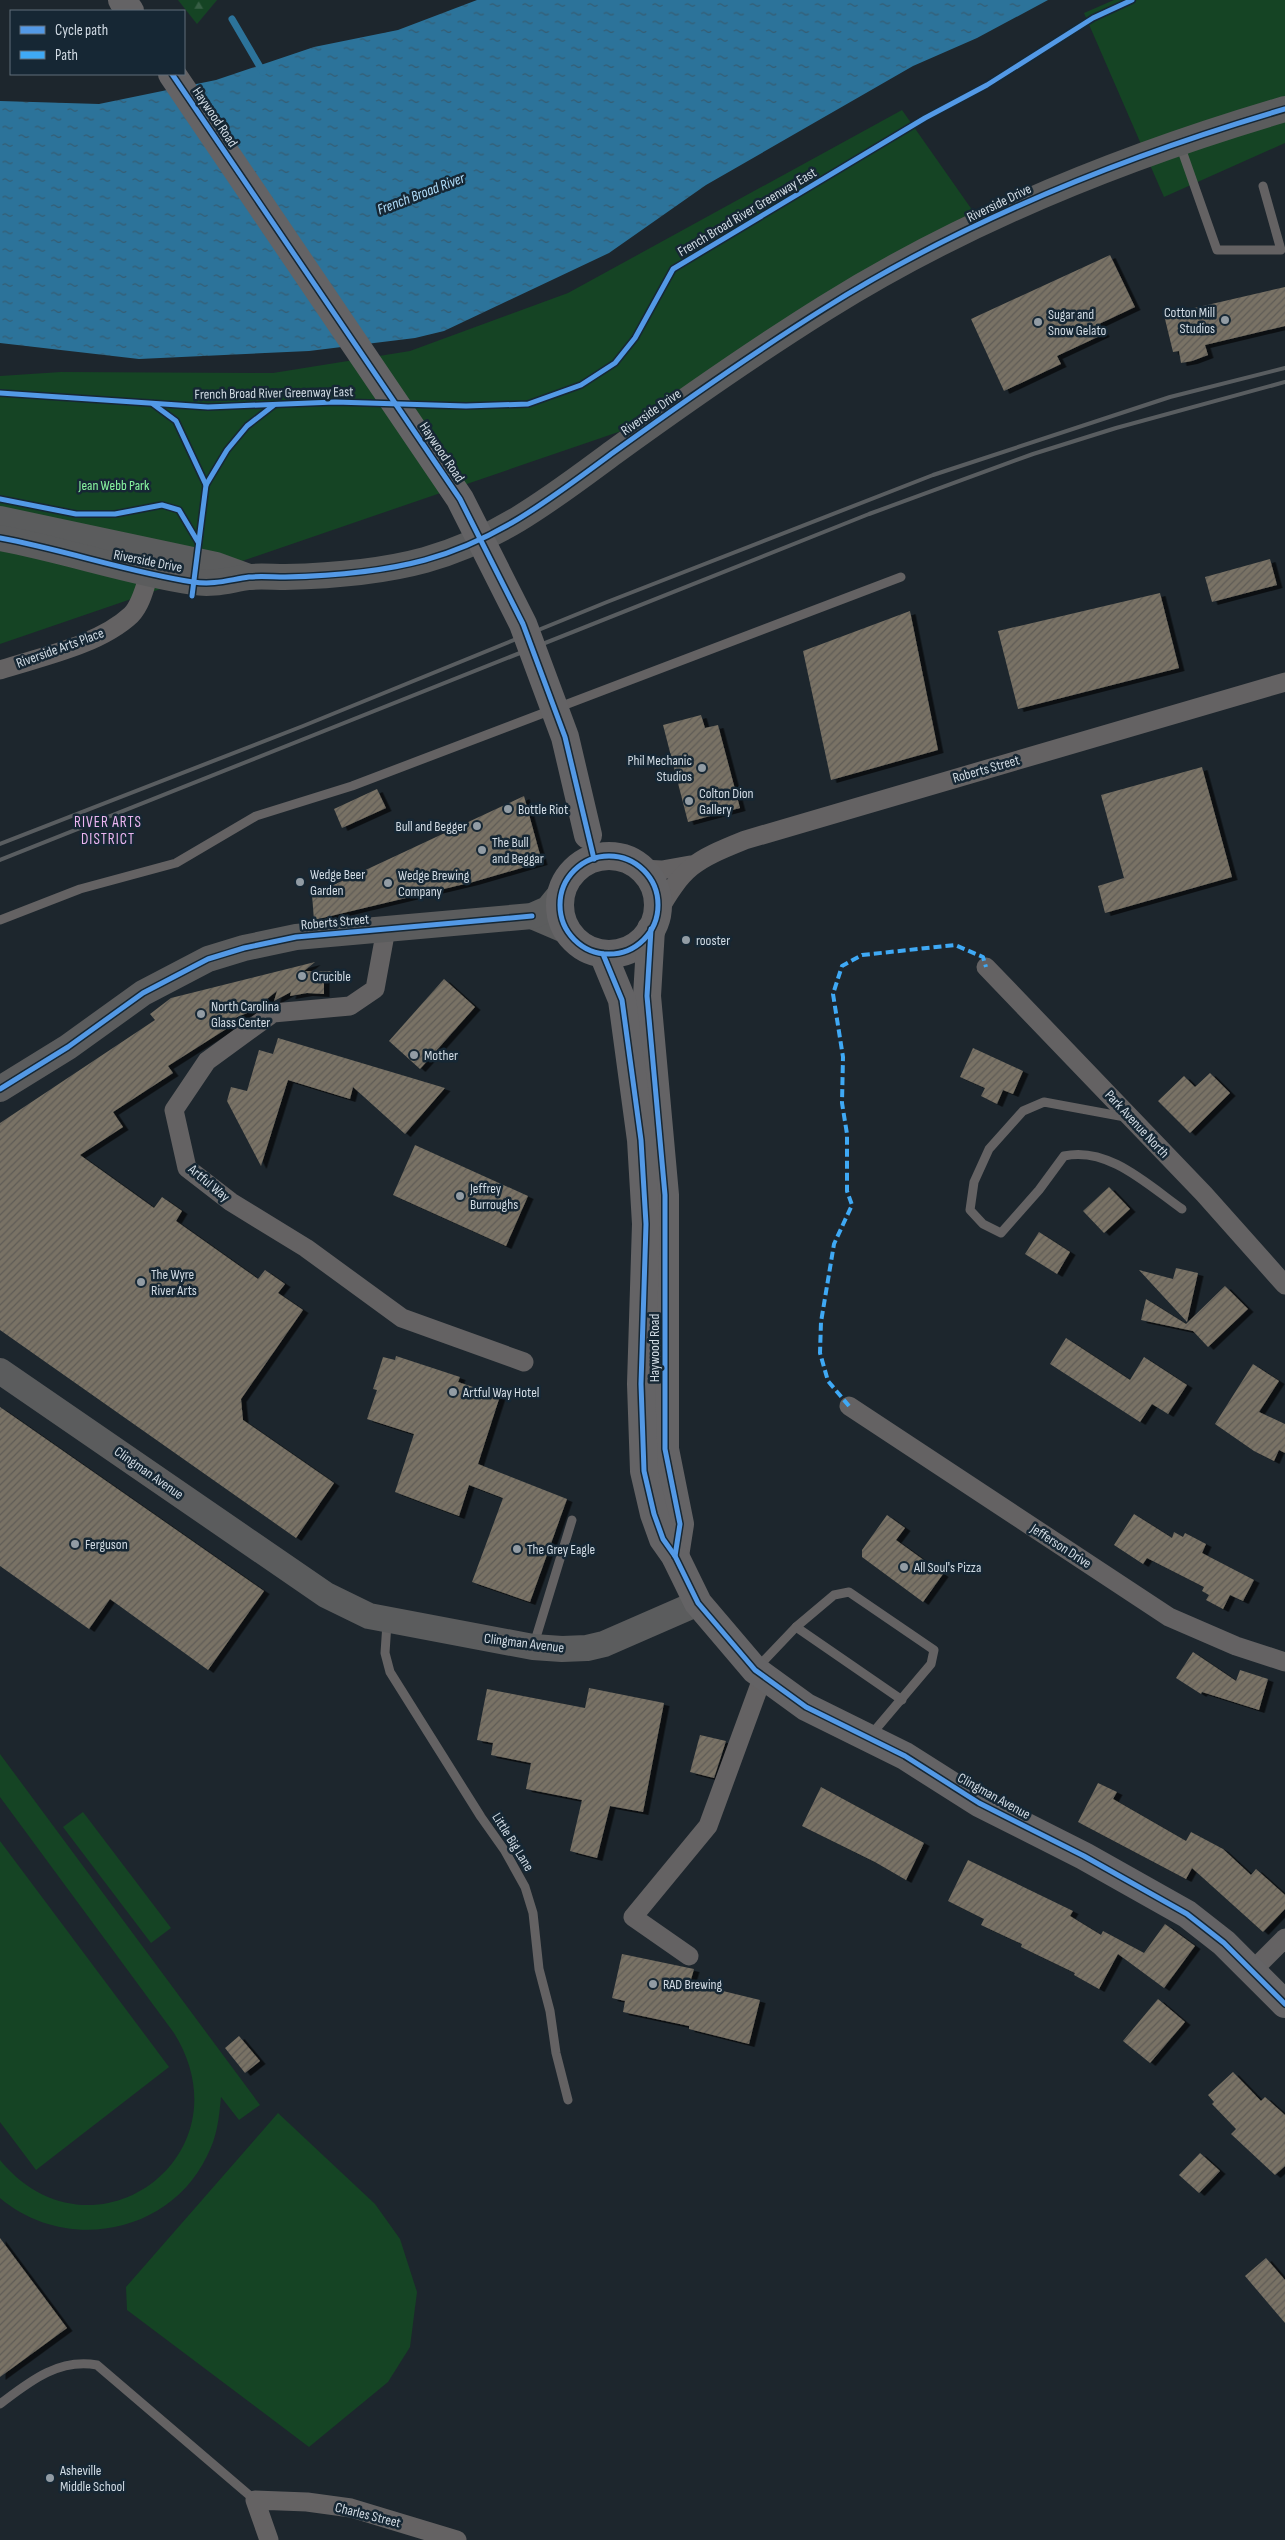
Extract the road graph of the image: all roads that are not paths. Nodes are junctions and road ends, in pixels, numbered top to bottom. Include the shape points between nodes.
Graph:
1 (173, 75) edge
2 (1285, 109) edge
3 (1179, 142) junction
4 (1263, 186) dead end
5 (0, 519) edge
6 (0, 538) edge
7 (149, 574) junction
8 (250, 577) junction
9 (901, 577) dead end
10 (0, 670) edge
11 (1285, 682) edge
12 (591, 847) junction
13 (690, 866) junction
14 (641, 868) junction
15 (561, 893) junction
16 (532, 916) junction
17 (0, 920) edge
18 (654, 922) junction
19 (386, 929) junction
20 (567, 931) junction
21 (603, 954) junction
22 (986, 967) dead end
23 (0, 1089) edge
24 (1132, 1118) junction
25 (1182, 1209) dead end
26 (656, 1224) junction
27 (1285, 1285) edge
28 (524, 1362) dead end
29 (0, 1371) edge
30 (848, 1406) dead end
31 (572, 1520) dead end
32 (698, 1603) junction
33 (388, 1620) junction
34 (796, 1628) junction
35 (533, 1647) junction
36 (1285, 1662) edge
37 (759, 1673) junction
38 (902, 1700) junction
39 (868, 1738) junction
40 (1285, 1938) edge
41 (689, 1956) dead end
42 (1253, 1970) junction
43 (1285, 2004) edge
44 (568, 2100) dead end
45 (0, 2404) edge
46 (255, 2500) junction
47 (269, 2540) edge
48 (458, 2540) edge

1 - 12 main road, Haywood Road, bridge via 454,491 480,535 523,624 565,737
2 - 3 main road, Riverside Drive
3 - 4 lane via 1217,250 1281,250
3 - 8 main road, Riverside Drive via 1036,197 879,276 731,370 564,491 501,531 466,547 422,561 325,574
5 - 8 main road, Riverside Drive via 216,565
6 - 7 main road, Riverside Drive
7 - 8 main road, Riverside Drive via 216,584
7 - 10 street, Riverside Arts Place via 143,595 132,614 113,628 87,641
9 - 17 lane via 352,786 256,816 176,863 80,889
11 - 13 street, Roberts Street via 744,840 708,854
12 - 14 main road
12 - 15 main road
13 - 14 street, Roberts Street via 662,870
13 - 18 street, Roberts Street via 670,890
14 - 18 main road via 655,890
15 - 16 main road, Roberts Street via 548,909
15 - 20 main road via 560,912
16 - 19 main road, Roberts Street
16 - 20 main road, Roberts Street
18 - 21 main road via 642,940 631,949
18 - 26 main road, Haywood Road via 647,996 665,1194
19 - 23 main road, Roberts Street via 296,937 244,948 208,960 143,993 68,1047
19 - 28 street, Artful Way via 375,989 350,1006 273,1013 207,1061 174,1110 187,1168 231,1202 306,1248 402,1318
20 - 21 main road via 576,942
21 - 26 main road, Haywood Road via 622,1000
22 - 24 street, Park Avenue North
24 - 25 lane via 1044,1102 1023,1111 989,1149 974,1182 970,1210 984,1224 1001,1233 1040,1190 1064,1156 1075,1153 1088,1153 1124,1168
24 - 27 street, Park Avenue North
26 - 32 main road, Haywood Road via 641,1384 644,1471 663,1539
29 - 33 main road, Clingman Avenue via 326,1595 349,1608
30 - 36 street, Jefferson Drive via 1169,1617 1236,1646
31 - 35 lane
32 - 35 main road, Clingman Avenue via 604,1644 562,1650
32 - 37 main road, Clingman Avenue
33 - 35 main road, Clingman Avenue
33 - 44 lane, Little Big Lane via 385,1644 390,1672 509,1856 525,1888 533,1913 538,1969
34 - 37 lane
34 - 38 lane
34 - 38 lane via 834,1595 849,1592 934,1650 931,1664
37 - 39 main road, Clingman Avenue via 806,1707
37 - 41 street via 708,1826 633,1917
38 - 39 lane
39 - 42 main road, Clingman Avenue via 905,1756 979,1803 1188,1914
40 - 42 street
42 - 43 main road, Clingman Avenue
45 - 46 lane via 34,2379 67,2364 82,2362 96,2365
46 - 47 street
46 - 48 street, Charles Street via 351,2508

